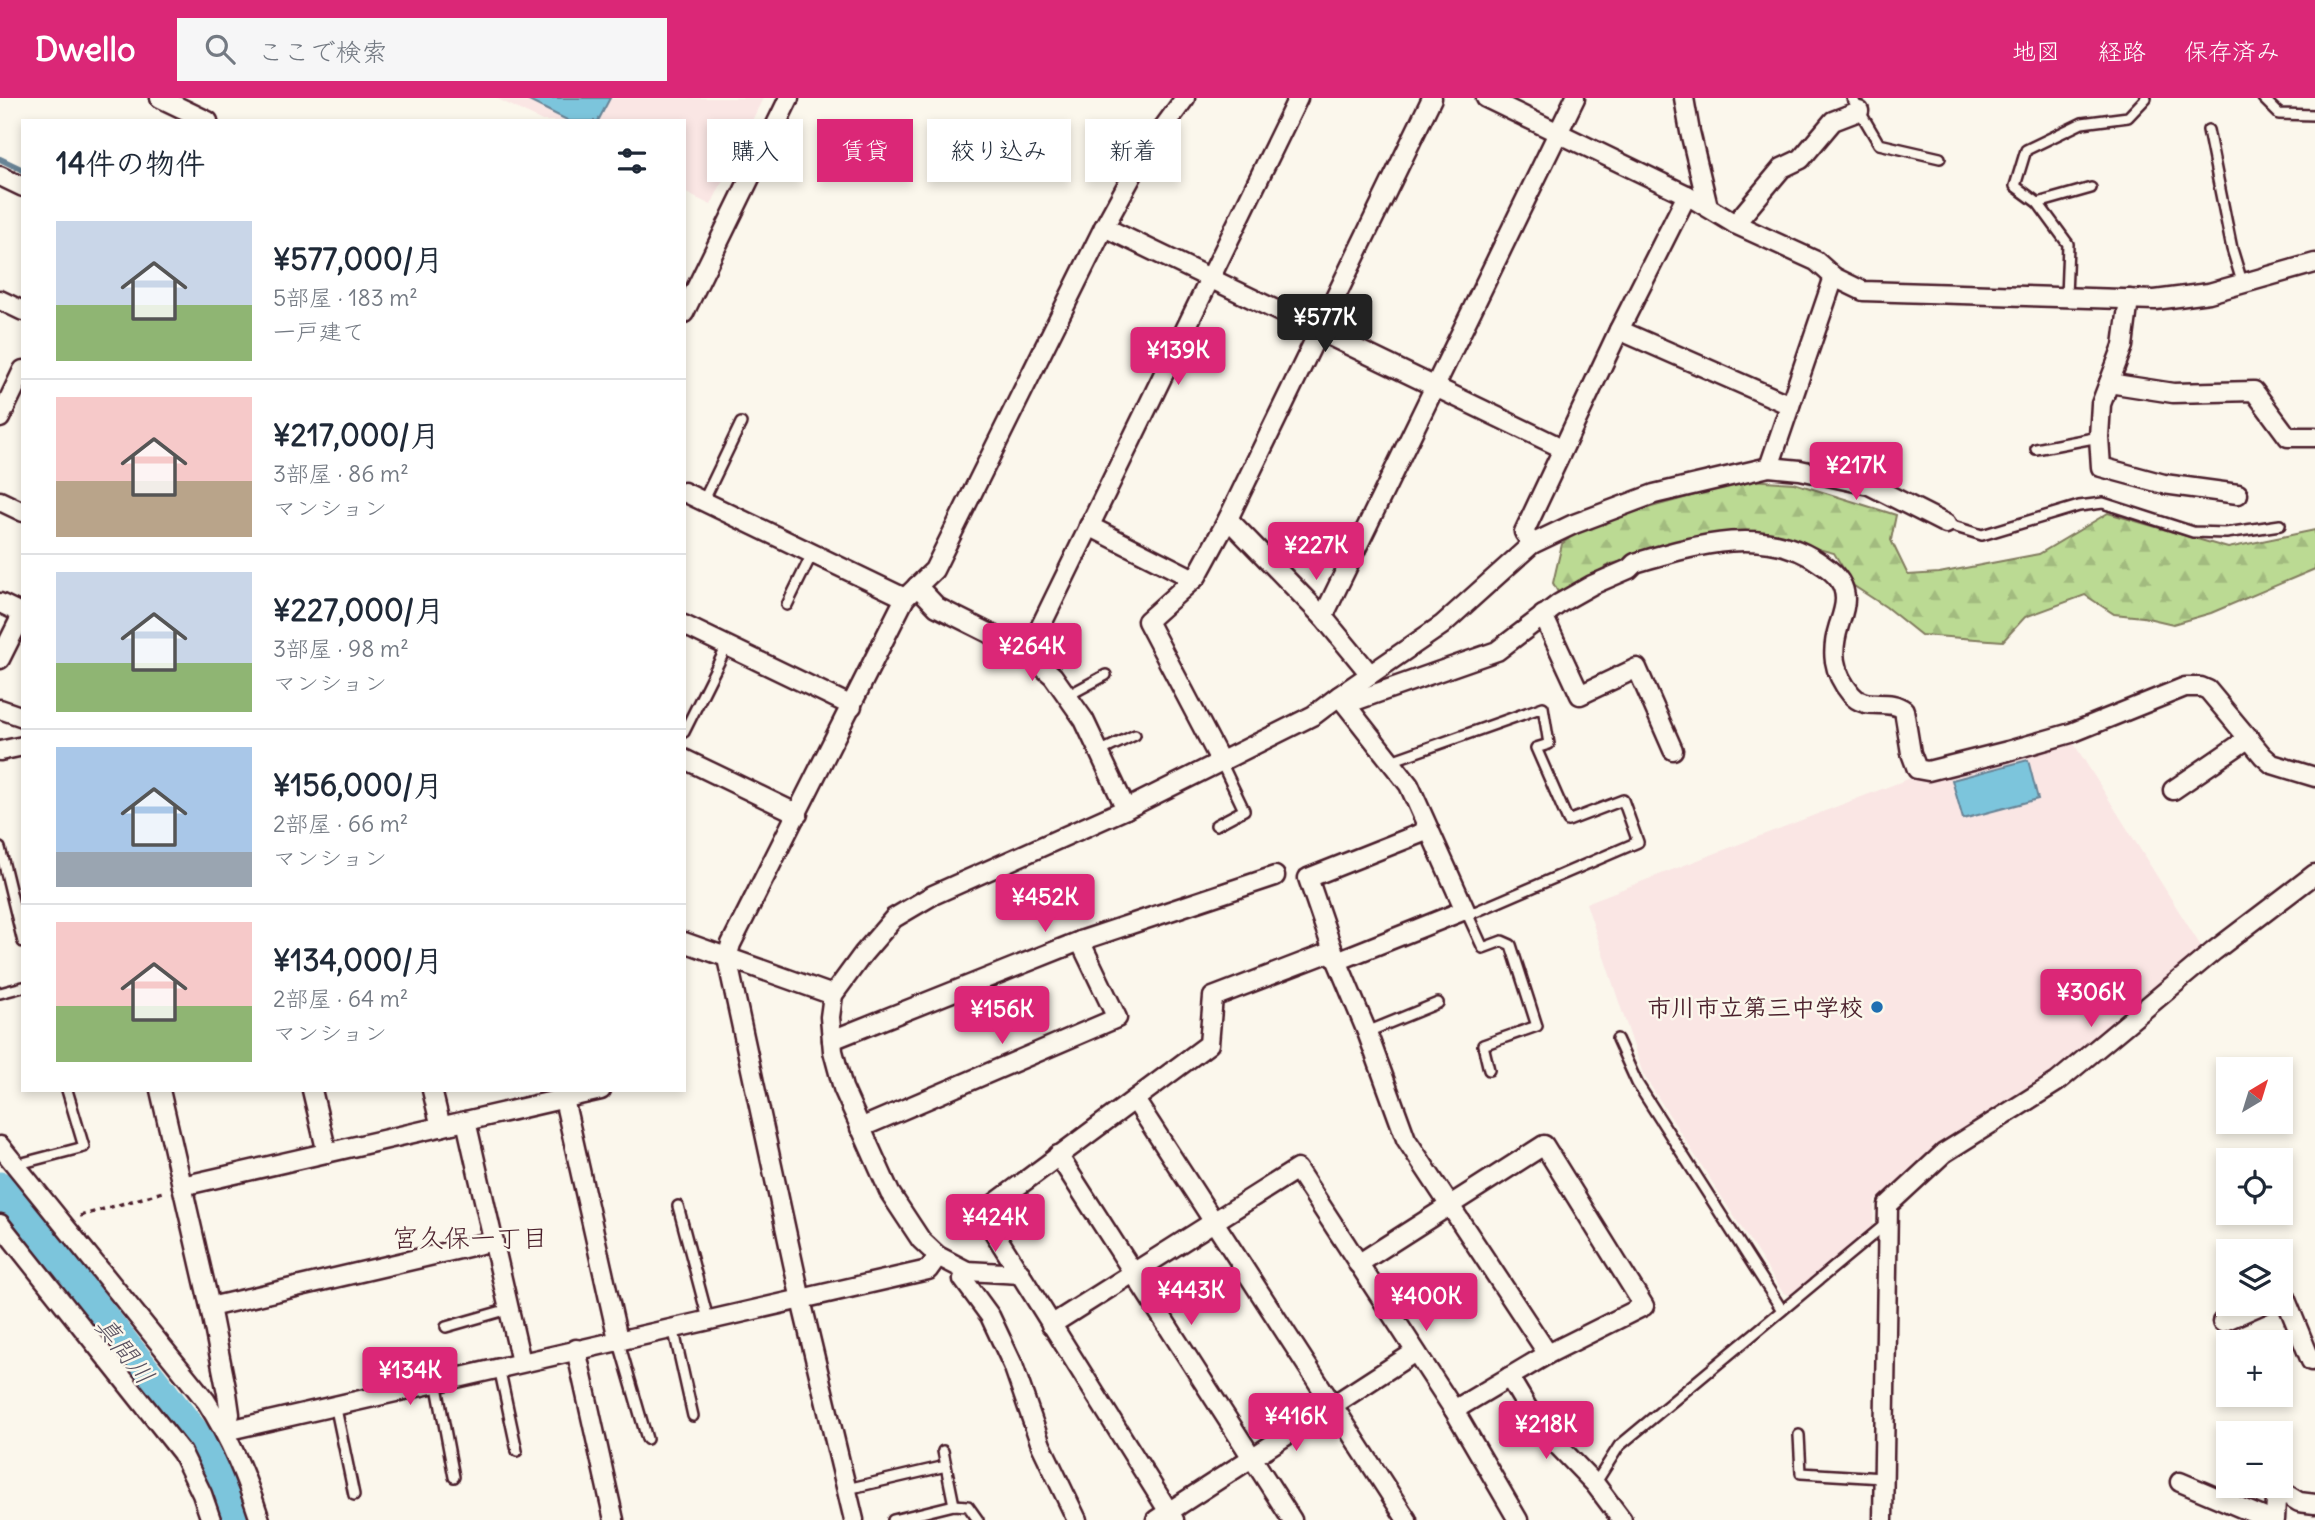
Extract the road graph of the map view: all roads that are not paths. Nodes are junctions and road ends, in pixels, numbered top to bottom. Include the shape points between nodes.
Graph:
1 (160, 98) edge
2 (789, 98) edge
3 (1185, 98) edge
4 (1298, 98) edge
5 (1432, 98) edge
6 (1486, 98) edge
7 (1576, 98) edge
8 (1684, 98) edge
9 (2146, 98) edge
10 (2263, 98) edge
11 (1856, 105) edge
12 (179, 115) edge
13 (2315, 115) edge
14 (198, 119) edge
15 (2208, 130) dead end
16 (1558, 133) junction
17 (1940, 158) dead end
18 (1, 178) edge
19 (21, 186) edge
20 (2091, 188) dead end
21 (1686, 195) junction
22 (2039, 203) junction
23 (1708, 207) junction
24 (1735, 224) junction
25 (1104, 227) junction
26 (2315, 263) edge
27 (1209, 277) junction
28 (1834, 277) junction
29 (2243, 285) junction
30 (2066, 297) junction
31 (2129, 299) junction
32 (0, 300) edge
33 (686, 309) edge
34 (21, 310) edge
35 (1619, 330) junction
36 (1321, 331) junction
37 (21, 374) edge
38 (2109, 383) junction
39 (1434, 386) junction
40 (1790, 405) junction
41 (0, 418) edge
42 (741, 424) dead end
43 (2099, 437) junction
44 (2315, 437) edge
45 (1562, 448) junction
46 (2036, 449) dead end
47 (1769, 467) junction
48 (686, 493) edge
49 (2238, 494) dead end
50 (0, 501) edge
51 (703, 502) junction
52 (21, 511) edge
53 (1228, 519) junction
54 (1946, 524) joint
55 (2280, 525) dead end
56 (1089, 526) junction
57 (1532, 544) junction
58 (812, 554) junction
59 (1194, 579) junction
60 (911, 592) junction
61 (0, 603) edge
62 (786, 606) dead end
63 (21, 613) edge
64 (1543, 615) junction
65 (1323, 617) junction
66 (21, 618) edge
67 (686, 626) edge
68 (727, 646) junction
69 (1023, 650) junction
70 (0, 659) edge
71 (1370, 674) junction
72 (1106, 675) dead end
73 (1067, 696) junction
74 (1343, 700) junction
75 (852, 706) junction
76 (0, 709) edge
77 (21, 716) edge
78 (686, 728) edge
79 (1135, 735) dead end
80 (2249, 738) junction
81 (21, 746) edge
82 (1673, 750) dead end
83 (0, 751) edge
84 (1099, 752) junction
85 (686, 761) edge
86 (1391, 761) junction
87 (1221, 762) junction
88 (2315, 777) edge
89 (2173, 790) dead end
90 (1126, 809) junction
91 (798, 814) junction
92 (1216, 825) dead end
93 (1429, 830) junction
94 (0, 848) edge
95 (2315, 874) edge
96 (1275, 876) dead end
97 (19, 907) edge
98 (1467, 912) junction
99 (21, 924) edge
100 (1080, 941) junction
101 (686, 943) edge
102 (1335, 956) junction
103 (727, 958) junction
104 (21, 988) edge
105 (0, 993) edge
106 (833, 995) junction
107 (1438, 1003) dead end
108 (1367, 1032) junction
109 (1617, 1039) dead end
110 (832, 1040) junction
111 (1489, 1070) dead end
112 (68, 1092) edge
113 (160, 1092) edge
114 (312, 1092) edge
115 (432, 1092) edge
116 (593, 1092) edge
117 (564, 1099) junction
118 (1135, 1100) junction
119 (466, 1121) junction
120 (441, 1127) junction
121 (860, 1128) junction
122 (0, 1146) edge
123 (327, 1153) junction
124 (1058, 1155) junction
125 (15, 1165) junction
126 (182, 1186) junction
127 (1451, 1204) junction
128 (678, 1206) dead end
129 (1215, 1222) junction
130 (1887, 1223) junction
131 (0, 1224) edge
132 (494, 1241) junction
133 (938, 1256) junction
134 (1358, 1264) junction
135 (967, 1271) junction
136 (1133, 1273) junction
137 (1021, 1274) junction
138 (801, 1300) junction
139 (210, 1307) junction
140 (509, 1309) junction
141 (1782, 1310) junction
142 (2234, 1316) edge
143 (2293, 1316) edge
144 (708, 1319) junction
145 (2222, 1321) dead end
146 (1051, 1325) junction
147 (446, 1327) dead end
148 (673, 1327) junction
149 (618, 1339) junction
150 (576, 1349) junction
151 (1415, 1352) junction
152 (1548, 1354) junction
153 (2315, 1359) edge
154 (521, 1362) junction
155 (499, 1367) junction
156 (1509, 1377) junction
157 (436, 1381) junction
158 (335, 1404) junction
159 (1334, 1405) junction
160 (1454, 1410) junction
161 (693, 1416) dead end
162 (225, 1431) junction
163 (1799, 1435) dead end
164 (647, 1439) dead end
165 (517, 1451) dead end
166 (943, 1451) dead end
167 (1253, 1458) junction
168 (946, 1465) junction
169 (454, 1477) dead end
170 (1883, 1478) junction
171 (2180, 1482) dead end
172 (1595, 1484) junction
173 (847, 1489) junction
174 (354, 1495) dead end
175 (2315, 1504) edge
176 (954, 1505) junction
177 (1166, 1517) edge
178 (211, 1520) edge
179 (260, 1520) edge
180 (614, 1520) edge
181 (854, 1520) edge
182 (893, 1520) edge
183 (978, 1520) edge
184 (1077, 1520) edge
185 (1292, 1520) edge
186 (1407, 1520) edge
187 (1518, 1520) edge
188 (1622, 1520) edge
189 (1883, 1520) edge
190 (2272, 1520) edge

1 - 12 street
2 - 33 street
3 - 25 street via 1144,154
4 - 27 street
5 - 36 street
6 - 16 street
7 - 16 street
8 - 23 street
9 - 22 lane via 2128,117 2082,123 2026,150 2015,186
10 - 13 lane via 2279,114
11 - 17 lane via 1878,144
11 - 24 street via 1833,121 1801,159 1782,168
12 - 14 street
15 - 29 lane
16 - 21 street
16 - 39 street
18 - 19 street
20 - 22 lane
21 - 23 street
21 - 35 street
22 - 30 lane via 2068,244
23 - 24 street
24 - 28 street via 1816,261
25 - 27 street
25 - 60 street via 934,570
26 - 29 street
27 - 36 street
27 - 56 street
28 - 30 street via 1863,291
28 - 40 street
29 - 31 street via 2155,300
30 - 31 street
31 - 38 street via 2123,346
32 - 34 street
35 - 40 street
35 - 45 street
36 - 39 street
36 - 53 street
37 - 41 street
38 - 43 street via 2101,404
38 - 44 street via 2173,393 2254,391 2288,437
39 - 45 street
39 - 65 street
40 - 47 street
42 - 51 lane
43 - 46 lane
43 - 49 street via 2101,467 2164,484
45 - 57 street via 1524,532
47 - 54 street via 1869,485
47 - 57 street via 1654,494
48 - 51 street
50 - 52 street
51 - 58 street
53 - 59 street
53 - 65 street
54 - 55 lane via 1982,535 2103,503 2193,532 2225,533
56 - 59 street
56 - 69 street via 1035,638
57 - 71 street via 1442,625
58 - 60 street
58 - 62 lane
59 - 87 street via 1147,621
60 - 69 street
60 - 75 street
61 - 63 street
64 - 74 street via 1497,651
64 - 80 street via 1634,563 1706,544 1773,542 1798,550 1836,574 1845,601 1832,650 1835,664 1859,702 1898,705 1904,710 1917,769 1928,771 2071,733 2185,687 2208,690
64 - 82 street via 1580,695 1637,668
65 - 71 street
66 - 70 street
67 - 68 street
68 - 75 street
68 - 78 lane
69 - 73 street via 1053,676
71 - 74 street
72 - 73 lane
73 - 84 street
74 - 86 street
74 - 87 street
75 - 91 street
76 - 77 street
79 - 84 lane
80 - 88 street via 2272,764
80 - 89 street
81 - 83 street
84 - 90 street
85 - 91 street
86 - 93 street via 1409,785
86 - 98 lane via 1542,707 1549,744 1536,748 1569,821 1623,800 1638,842
87 - 90 street
87 - 92 lane via 1244,810
90 - 106 street via 933,895 894,918
91 - 103 street
93 - 98 street
93 - 102 street via 1308,878
94 - 97 lane
95 - 130 street via 2057,1082 1944,1153 1888,1205
96 - 100 street
97 - 99 lane
98 - 102 street
98 - 111 lane via 1483,948 1502,941 1511,945 1537,1026 1483,1045
100 - 110 street
100 - 121 street via 1117,1018
101 - 103 street
102 - 108 street
102 - 118 street via 1213,997 1209,1044
103 - 106 street
103 - 138 street
104 - 105 lane
106 - 110 street
107 - 108 lane
108 - 127 street via 1406,1139
109 - 141 lane via 1637,1083
110 - 121 street via 843,1088
112 - 125 lane via 84,1147
113 - 126 street
114 - 123 street
115 - 120 street
116 - 117 street
117 - 119 street
117 - 149 street
118 - 124 street
118 - 129 street
119 - 120 street
119 - 132 street
120 - 123 street
121 - 133 street via 890,1193 921,1240
122 - 125 street
123 - 126 street
124 - 136 street
124 - 137 street via 982,1213
125 - 162 street via 206,1401
126 - 139 street
127 - 134 street
127 - 152 street
127 - 152 street via 1544,1145 1644,1306
128 - 144 lane
129 - 134 street via 1297,1169
129 - 136 street
129 - 159 street
130 - 141 lane
130 - 170 street
131 - 178 street via 182,1453
132 - 139 street
132 - 140 street
133 - 135 street
133 - 138 street via 928,1270
134 - 151 street
135 - 137 street
135 - 184 street via 963,1279 1002,1340 1041,1445
136 - 146 street
136 - 167 street
137 - 146 street
138 - 144 street
138 - 173 street
139 - 162 street via 230,1414
140 - 147 lane
140 - 154 street
141 - 172 lane via 1619,1446
142 - 145 street
143 - 153 street via 2311,1361
144 - 148 street
146 - 177 street
148 - 149 street
148 - 161 lane
149 - 150 street
149 - 164 lane
150 - 154 street
150 - 180 street
151 - 159 street
151 - 160 street
152 - 156 street
154 - 155 street
155 - 157 street
155 - 165 lane
156 - 160 street
156 - 172 street via 1537,1423
157 - 158 street
157 - 169 lane
158 - 162 street
158 - 174 lane
159 - 167 street
159 - 186 street
160 - 187 street
162 - 179 street
163 - 170 lane via 1801,1473
166 - 168 lane
167 - 177 street
167 - 185 street
168 - 173 lane
168 - 176 lane
170 - 189 street
171 - 190 street
172 - 188 street
173 - 181 street
175 - 190 street via 2286,1494 2276,1499
176 - 182 lane
176 - 183 lane via 968,1506

